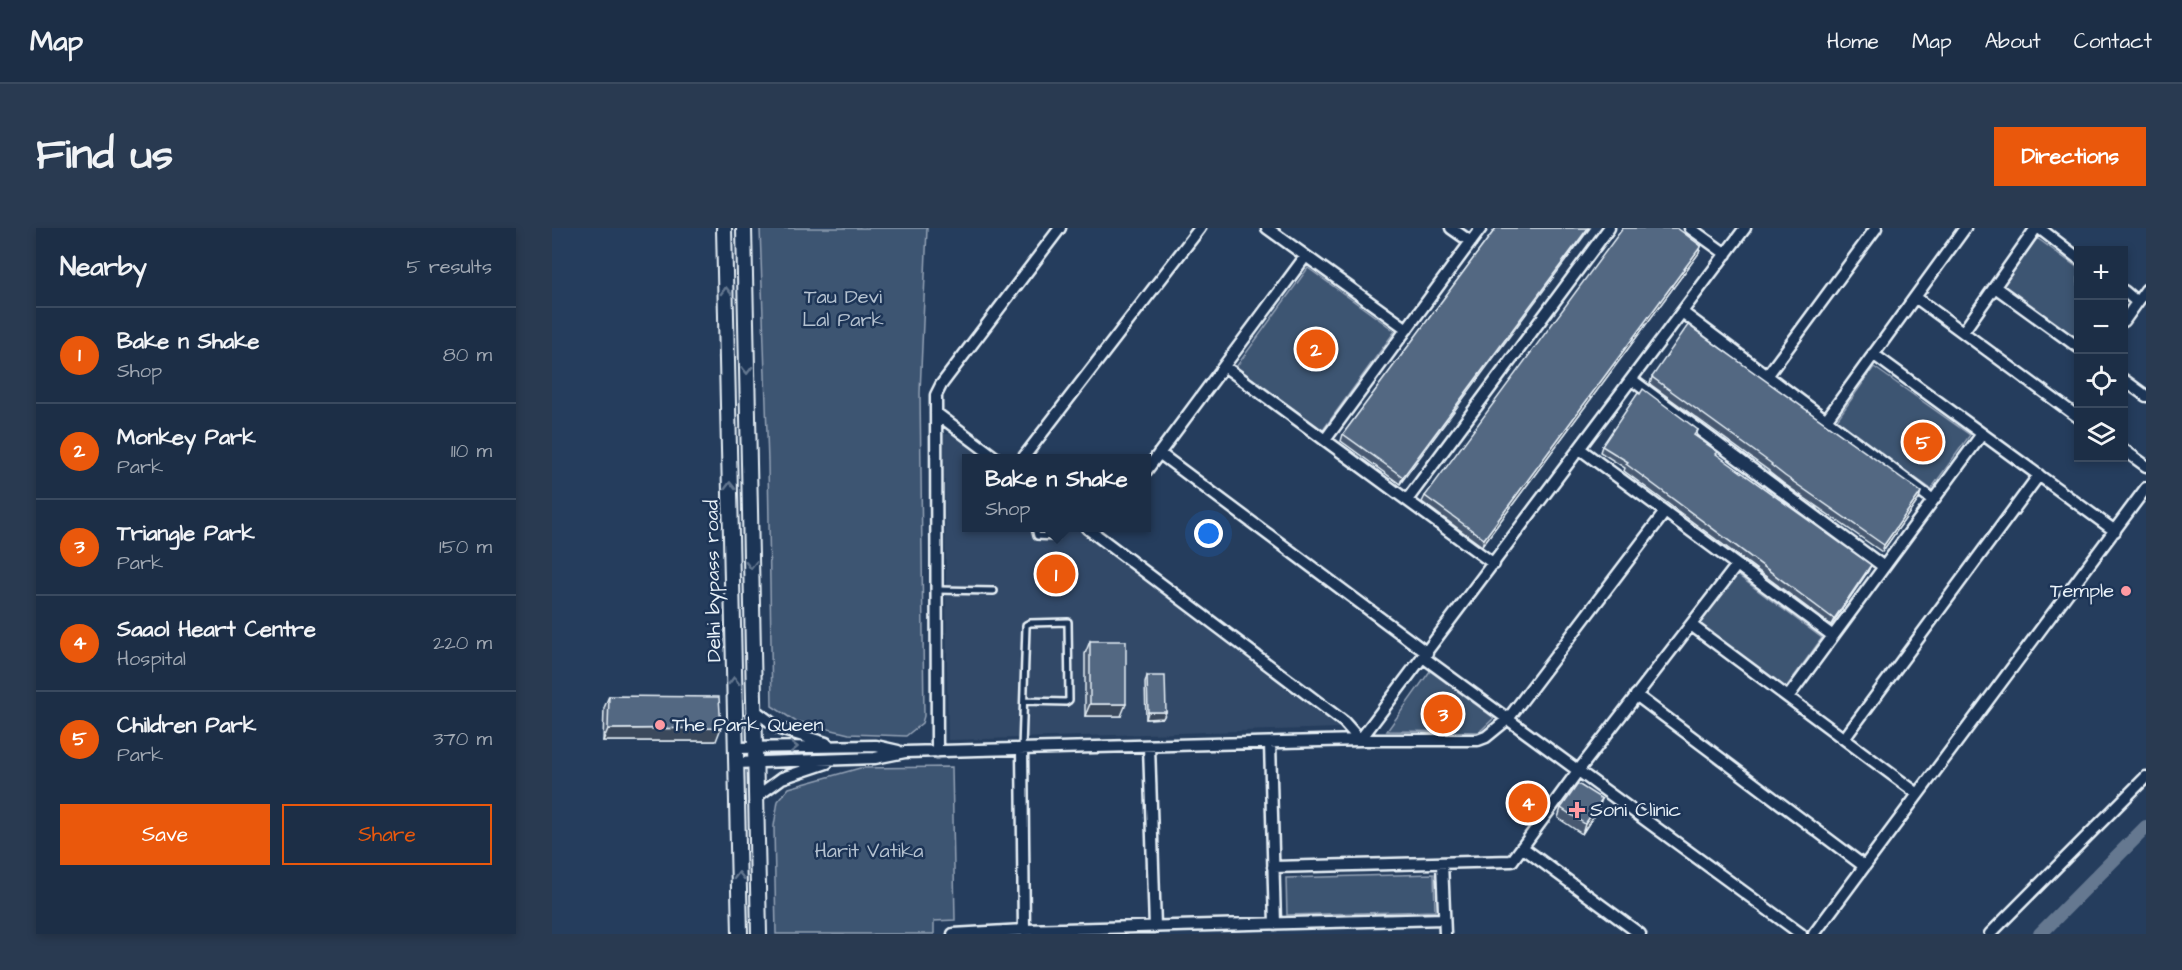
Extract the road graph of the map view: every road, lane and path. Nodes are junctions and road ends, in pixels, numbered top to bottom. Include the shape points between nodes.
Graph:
1 (724, 228) edge
2 (744, 228) edge
3 (1060, 228) edge
4 (1200, 228) edge
5 (1267, 228) edge
6 (1451, 228) edge
7 (1481, 228) edge
8 (1609, 228) edge
9 (1690, 228) edge
10 (1746, 228) edge
11 (1876, 228) edge
12 (1965, 228) edge
13 (2038, 228) edge
14 (1471, 242) junction
15 (1726, 254) junction
16 (2074, 254) edge
17 (1305, 257) junction
18 (1995, 286) junction
19 (2146, 290) edge
20 (2128, 294) edge
21 (1915, 297) junction
22 (2138, 302) junction
23 (1683, 312) junction
24 (2128, 316) edge
25 (1407, 329) junction
26 (1963, 332) junction
27 (2074, 343) edge
28 (1873, 354) junction
29 (1224, 366) junction
30 (1767, 376) junction
31 (1632, 380) junction
32 (2128, 382) edge
33 (2144, 392) edge
34 (936, 413) junction
35 (2074, 413) edge
36 (1826, 420) junction
37 (1982, 434) junction
38 (1325, 440) junction
39 (1580, 449) junction
40 (1159, 453) junction
41 (2128, 453) edge
42 (989, 454) edge
43 (1027, 454) edge
44 (1151, 464) edge
45 (2146, 466) edge
46 (2039, 475) junction
47 (2146, 488) edge
48 (1407, 500) junction
49 (1933, 500) junction
50 (1665, 512) junction
51 (2115, 531) junction
52 (1036, 532) edge
53 (1101, 532) edge
54 (1055, 537) dead end
55 (1494, 564) junction
56 (1737, 565) junction
57 (1884, 567) junction
58 (937, 590) junction
59 (994, 591) dead end
60 (1691, 625) junction
61 (1833, 636) junction
62 (1425, 655) junction
63 (1636, 695) junction
64 (1788, 697) junction
65 (1024, 701) junction
66 (754, 710) junction
67 (1509, 720) junction
68 (1844, 739) junction
69 (1360, 740) junction
70 (1270, 743) junction
71 (1149, 746) junction
72 (754, 747) junction
73 (838, 747) junction
74 (736, 748) junction
75 (1022, 750) junction
76 (937, 752) junction
77 (904, 753) junction
78 (839, 759) junction
79 (755, 763) junction
80 (736, 764) junction
81 (1578, 771) junction
82 (2146, 777) edge
83 (1918, 794) junction
84 (756, 797) junction
85 (1522, 847) junction
86 (1442, 863) junction
87 (1864, 866) junction
88 (1273, 867) junction
89 (1444, 919) junction
90 (1275, 924) junction
91 (1155, 927) junction
92 (1024, 930) junction
93 (740, 934) edge
94 (759, 934) edge
95 (952, 934) edge
96 (1445, 934) edge
97 (1640, 934) edge
98 (1801, 934) edge
99 (1814, 934) edge
100 (1990, 934) edge

74 -> 1 main road, Delhi bypass road
2 -> 66 main road, Delhi bypass road
3 - 34 street via 941,385 936,395
4 - 43 street
5 - 17 street
6 - 14 street
7 - 14 street
8 - 48 street
9 - 15 street
10 - 15 street
11 - 30 street
12 - 21 street
13 - 16 street
13 - 18 street
14 - 25 street
15 - 23 street
17 - 25 street
17 - 29 street
18 - 26 street
18 - 27 street
19 - 22 street
20 - 22 street
21 - 26 street
21 - 28 street
22 - 24 street
23 - 30 street
23 - 31 street
25 - 38 street
26 - 35 street
28 - 36 street
28 - 37 street
29 - 38 street
29 - 40 street
30 - 36 street
31 - 39 street
31 - 57 street
32 - 33 street
34 - 42 street
34 - 58 street
36 - 49 street
37 - 46 street
37 - 49 street
38 - 48 street
39 - 50 street
39 - 55 street
40 - 44 street
40 - 62 street
41 - 45 street
46 - 51 street
46 - 68 street
47 - 51 street
48 - 55 street
49 - 57 street
50 - 56 street
50 - 67 street
51 - 83 street
52 - 54 lane via 1037,536
53 - 69 street via 1344,722
55 - 62 street
56 - 60 street
56 - 61 street
57 - 61 street
58 - 59 lane
58 - 76 street
60 - 63 street
60 - 64 street
61 - 64 street
62 - 67 street
62 - 69 street
63 - 81 street
63 - 87 street
64 - 68 street
65 - 65 lane via 1026,625 1068,622 1069,700
65 - 75 lane
66 - 72 main road, Delhi bypass road
66 - 73 street via 780,729
67 - 69 street via 1478,740
67 - 81 street
68 - 83 street
69 - 70 street
70 - 71 street
70 - 88 street
71 - 75 street
71 - 91 street
72 -> 73 street
72 - 74 street
72 - 79 main road, Delhi bypass road
73 - 77 street via 876,746
74 - 80 main road, Delhi bypass road
75 - 76 street
75 - 92 street
76 - 77 street
77 - 78 street
78 - 79 street
78 - 84 street via 782,778
79 - 80 street
79 - 84 main road, Delhi bypass road
93 -> 80 main road, Delhi bypass road
81 - 85 street
81 - 98 street
82 - 100 street
83 - 87 street
84 - 94 main road, Delhi bypass road
85 - 86 street via 1509,862
85 - 97 street
86 - 88 street
86 - 89 street
87 - 99 street
88 - 90 street
89 - 90 street
89 - 96 street
90 - 91 street
91 - 92 street
92 - 95 street

